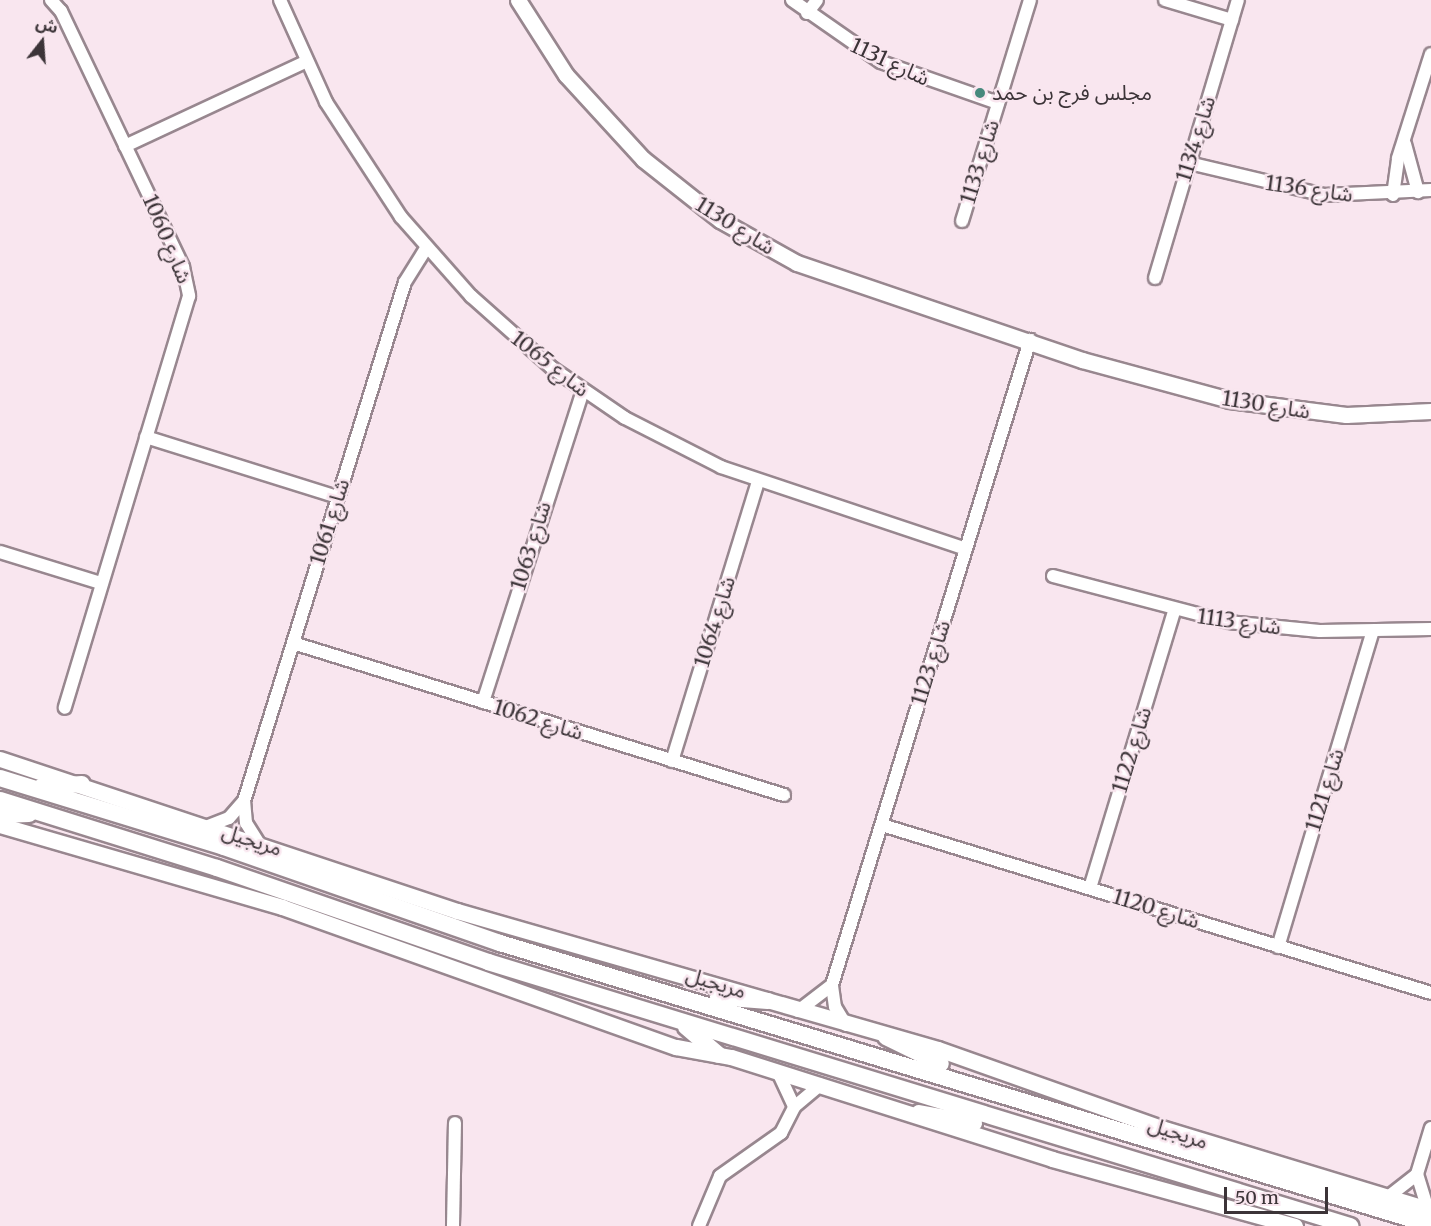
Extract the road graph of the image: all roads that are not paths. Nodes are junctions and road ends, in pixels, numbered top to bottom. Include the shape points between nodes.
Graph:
1 (51, 0) edge
2 (280, 0) edge
3 (518, 0) edge
4 (792, 0) edge
5 (817, 0) edge
6 (1030, 0) edge
7 (1165, 0) edge
8 (1238, 0) edge
9 (807, 13) junction
10 (1232, 20) junction
11 (1431, 54) edge
12 (305, 62) junction
13 (998, 103) junction
14 (1404, 140) junction
15 (125, 146) junction
16 (1189, 164) junction
17 (1425, 191) edge
18 (1393, 195) junction
19 (962, 221) dead end
20 (426, 248) junction
21 (1155, 278) dead end
22 (1030, 340) junction
23 (583, 391) junction
24 (1431, 411) edge
25 (146, 437) junction
26 (758, 482) junction
27 (338, 497) junction
28 (966, 549) junction
29 (0, 552) edge
30 (1053, 576) dead end
31 (102, 583) junction
32 (1174, 612) junction
33 (1431, 629) edge
34 (1372, 633) junction
35 (293, 643) junction
36 (483, 702) junction
37 (64, 708) dead end
38 (0, 759) edge
39 (672, 761) junction
40 (0, 778) edge
41 (82, 784) junction
42 (30, 787) junction
43 (784, 795) dead end
44 (0, 800) edge
45 (244, 801) junction
46 (42, 813) junction
47 (0, 815) edge
48 (0, 825) edge
49 (882, 825) junction
50 (208, 826) junction
51 (258, 842) junction
52 (1090, 888) junction
53 (1278, 946) junction
54 (644, 983) junction
55 (832, 985) junction
56 (1431, 993) edge
57 (768, 1001) junction
58 (798, 1011) junction
59 (681, 1022) junction
60 (847, 1026) junction
61 (886, 1037) junction
62 (719, 1055) junction
63 (778, 1072) junction
64 (821, 1084) junction
65 (794, 1107) junction
66 (919, 1113) junction
67 (1063, 1115) junction
68 (455, 1123) dead end
69 (1431, 1128) edge
70 (1122, 1156) junction
71 (1417, 1174) junction
72 (1388, 1197) junction
73 (1430, 1215) edge
74 (453, 1226) edge
75 (699, 1226) edge
76 (1295, 1226) edge
77 (1350, 1226) edge

1 - 15 street, شارع 1060 via 61,11
2 - 12 street, شارع 1065
3 - 22 street, شارع 1130 via 566,75 612,129 720,220 834,279
4 - 9 street, شارع 1131
5 - 9 street
6 - 13 street, شارع 1133
7 - 10 street
8 - 10 street, شارع 1134
9 - 13 street, شارع 1131 via 881,62
10 - 16 street, شارع 1134
11 - 14 street
12 - 15 street
12 - 20 street, شارع 1065 via 350,144
13 - 19 street, شارع 1133
14 - 17 street
14 - 18 street
15 - 25 street, شارع 1060 via 189,286 188,308
16 - 18 street, شارع 1136 via 1283,189
16 - 21 street, شارع 1134
17 - 18 street, شارع 1136
20 - 23 street, شارع 1065 via 510,333
20 - 27 street, شارع 1061 via 405,282
22 - 24 street, شارع 1130 via 1267,407 1346,415
22 - 28 street, شارع 1123
23 - 26 street, شارع 1065 via 653,434
23 - 36 street, شارع 1063
25 - 27 street
25 - 31 street, شارع 1060
26 - 28 street, شارع 1065
26 - 39 street, شارع 1064
27 - 35 street, شارع 1061
28 - 49 street, شارع 1123
29 - 31 street
30 - 32 street, شارع 1113
31 - 37 street, شارع 1060
32 - 34 street, شارع 1113 via 1278,628
32 - 52 street, شارع 1122
33 - 34 street, شارع 1113
34 - 53 street, شارع 1121
35 - 36 street, شارع 1062
35 - 45 street, شارع 1061
36 - 39 street, شارع 1062
38 - 41 street, مريجيل
39 - 43 street, شارع 1062
40 - 42 main road, مريجيل
41 - 42 main road
41 - 50 street, مريجيل
42 - 54 main road, مريجيل via 224,847 500,943
44 - 46 main road, مريجيل
45 - 50 street via 229,818
45 - 51 street, شارع 1061 via 246,823
46 - 47 main road
46 - 59 main road, مريجيل
48 - 62 street via 282,907 676,1047
49 - 52 street, شارع 1120
49 - 55 street, شارع 1123
50 - 51 street, مريجيل
51 - 57 street, مريجيل via 457,911
52 - 53 street, شارع 1120
53 - 56 street, شارع 1120
54 - 57 main road
54 - 67 main road, مريجيل
55 - 58 street
55 - 60 street via 835,1007
57 - 58 street, مريجيل
58 - 60 street, مريجيل
59 - 62 main road
59 - 70 main road, مريجيل
60 - 61 street, مريجيل
61 - 67 main road
61 - 72 street, مريجيل via 938,1049 1161,1128
62 - 63 street
63 - 64 street
63 - 65 street
64 - 65 street
64 - 66 street
65 - 75 street via 781,1133 720,1176
66 - 70 main road via 961,1119 1089,1155
66 - 76 street via 1061,1161
67 - 73 main road, مريجيل
68 - 74 street
69 - 71 street
70 - 77 main road, مريجيل
71 - 72 street
71 - 73 street
72 - 73 street, مريجيل

